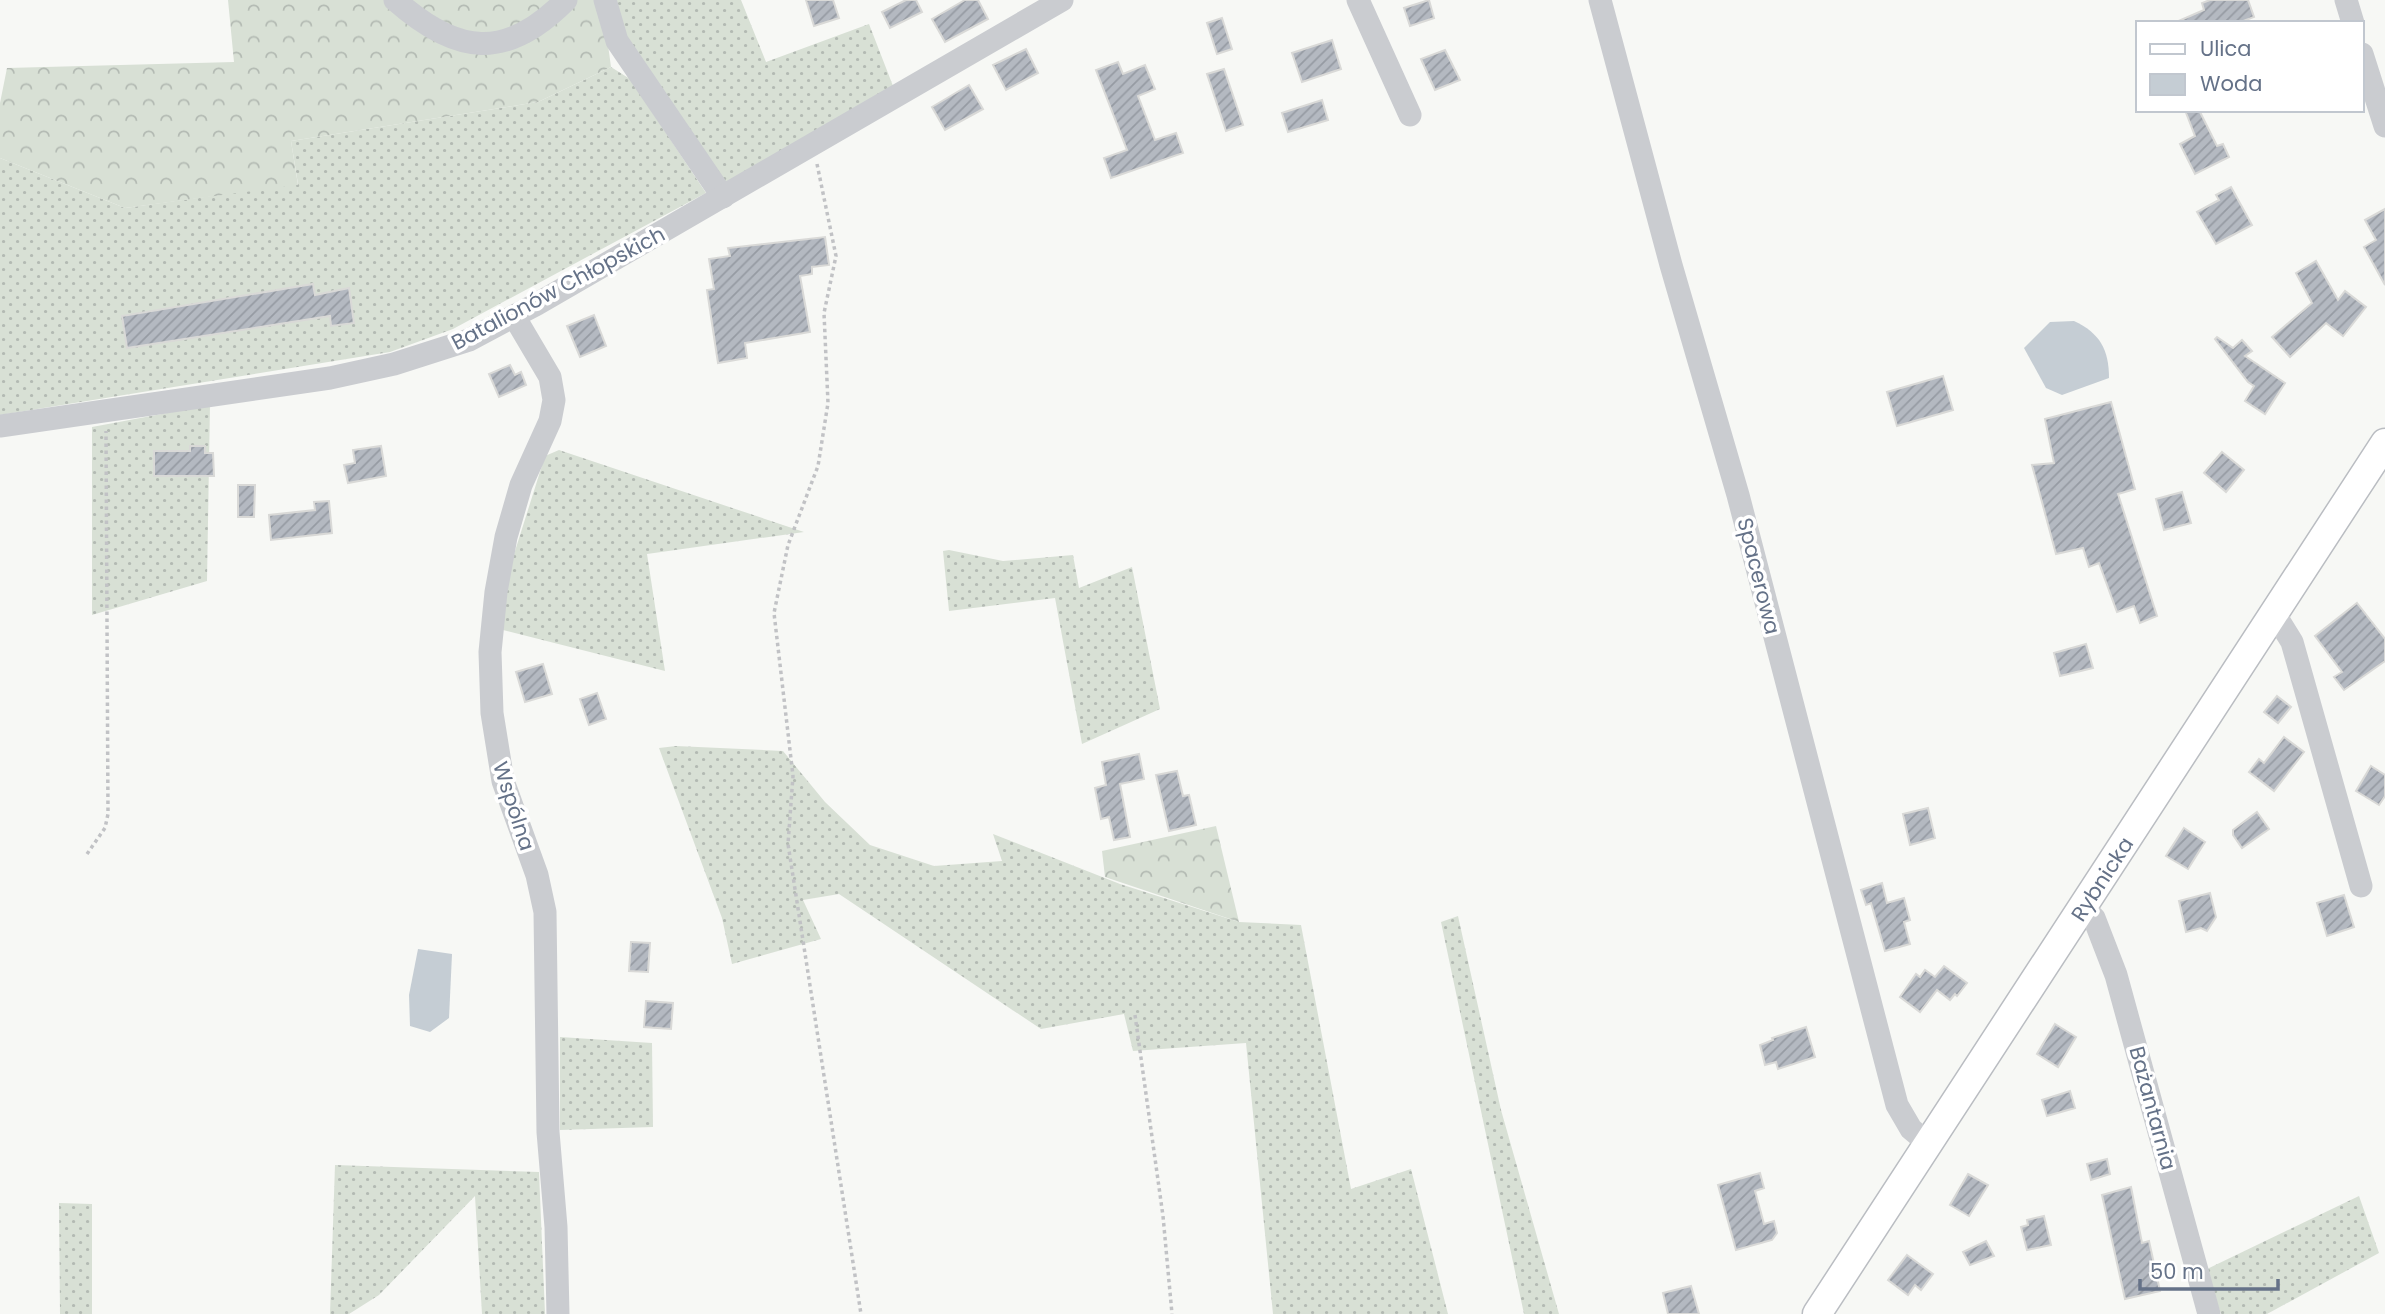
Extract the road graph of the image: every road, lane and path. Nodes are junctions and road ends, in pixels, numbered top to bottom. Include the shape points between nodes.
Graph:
1 (395, 0) edge
2 (566, 0) edge
3 (605, 0) edge
4 (1062, 0) edge
5 (1358, 0) edge
6 (1600, 0) edge
7 (2364, 60) edge
8 (1410, 115) dead end
9 (2385, 126) edge
10 (812, 145) junction
11 (723, 197) junction
12 (514, 316) junction
13 (106, 411) junction
14 (0, 426) edge
15 (2385, 443) edge
16 (2274, 614) junction
17 (87, 854) dead end
18 (2361, 886) dead end
19 (2084, 909) junction
20 (1135, 1015) dead end
21 (1929, 1144) junction
22 (558, 1314) edge
23 (861, 1314) edge
24 (1172, 1314) edge
25 (1817, 1314) edge
26 (2209, 1314) edge

1 - 2 street via 437,31 482,43 530,32
3 - 11 street via 617,41
4 - 10 street, Batalionów Chłopskich
5 - 8 street
6 - 21 street, Spacerowa via 1738,495 1897,1105 1911,1129
7 - 9 street
10 - 11 street, Batalionów Chłopskich
10 - 23 path via 836,256 824,313 828,403 818,466 788,545 774,613 793,776 788,844
11 - 12 street, Batalionów Chłopskich
12 - 13 street, Batalionów Chłopskich via 469,340 394,364 330,378
12 - 22 street, Wspólna via 551,377 554,400 506,537 490,652 492,713 503,781 545,912 548,1132
13 - 14 street, Batalionów Chłopskich
13 - 17 path via 108,814 105,828
15 - 16 main road, Rybnicka
16 - 18 street via 2292,642
16 - 19 main road, Rybnicka
19 - 21 main road, Rybnicka
19 - 26 street, Bażantarnia via 2094,918 2116,975
20 - 24 path
21 - 25 main road, Rybnicka

